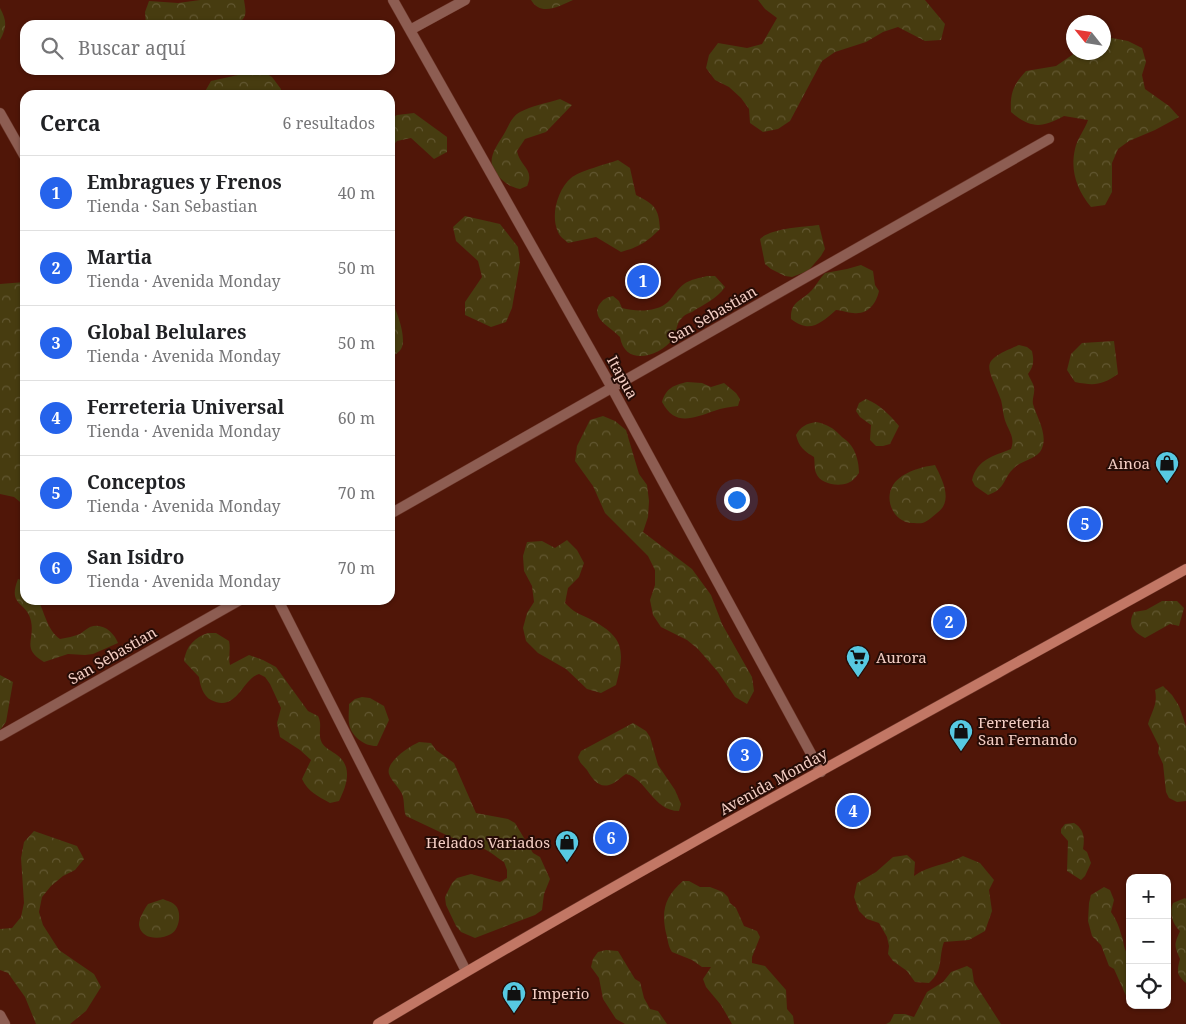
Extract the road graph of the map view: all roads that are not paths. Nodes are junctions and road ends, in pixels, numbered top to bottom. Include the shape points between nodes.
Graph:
1 (393, 0) edge
2 (465, 0) edge
3 (410, 30) junction
4 (0, 113) edge
5 (1049, 139) dead end
6 (20, 148) edge
7 (612, 388) junction
8 (395, 511) edge
9 (1186, 569) edge
10 (231, 605) edge
11 (281, 605) edge
12 (0, 736) edge
13 (821, 772) junction
14 (466, 971) junction
15 (0, 1015) edge
16 (5, 1024) edge
17 (378, 1024) edge

1 - 3 street, Itapua
2 - 3 street
3 - 7 street, Itapua
4 - 6 street
5 - 7 street, San Sebastian
7 - 8 street, San Sebastian
7 - 13 street, Itapua
9 - 13 main road, Avenida Monday
10 - 12 street, San Sebastian
11 - 14 street
13 - 14 main road, Avenida Monday
14 - 17 main road, Avenida Monday
15 - 16 street

